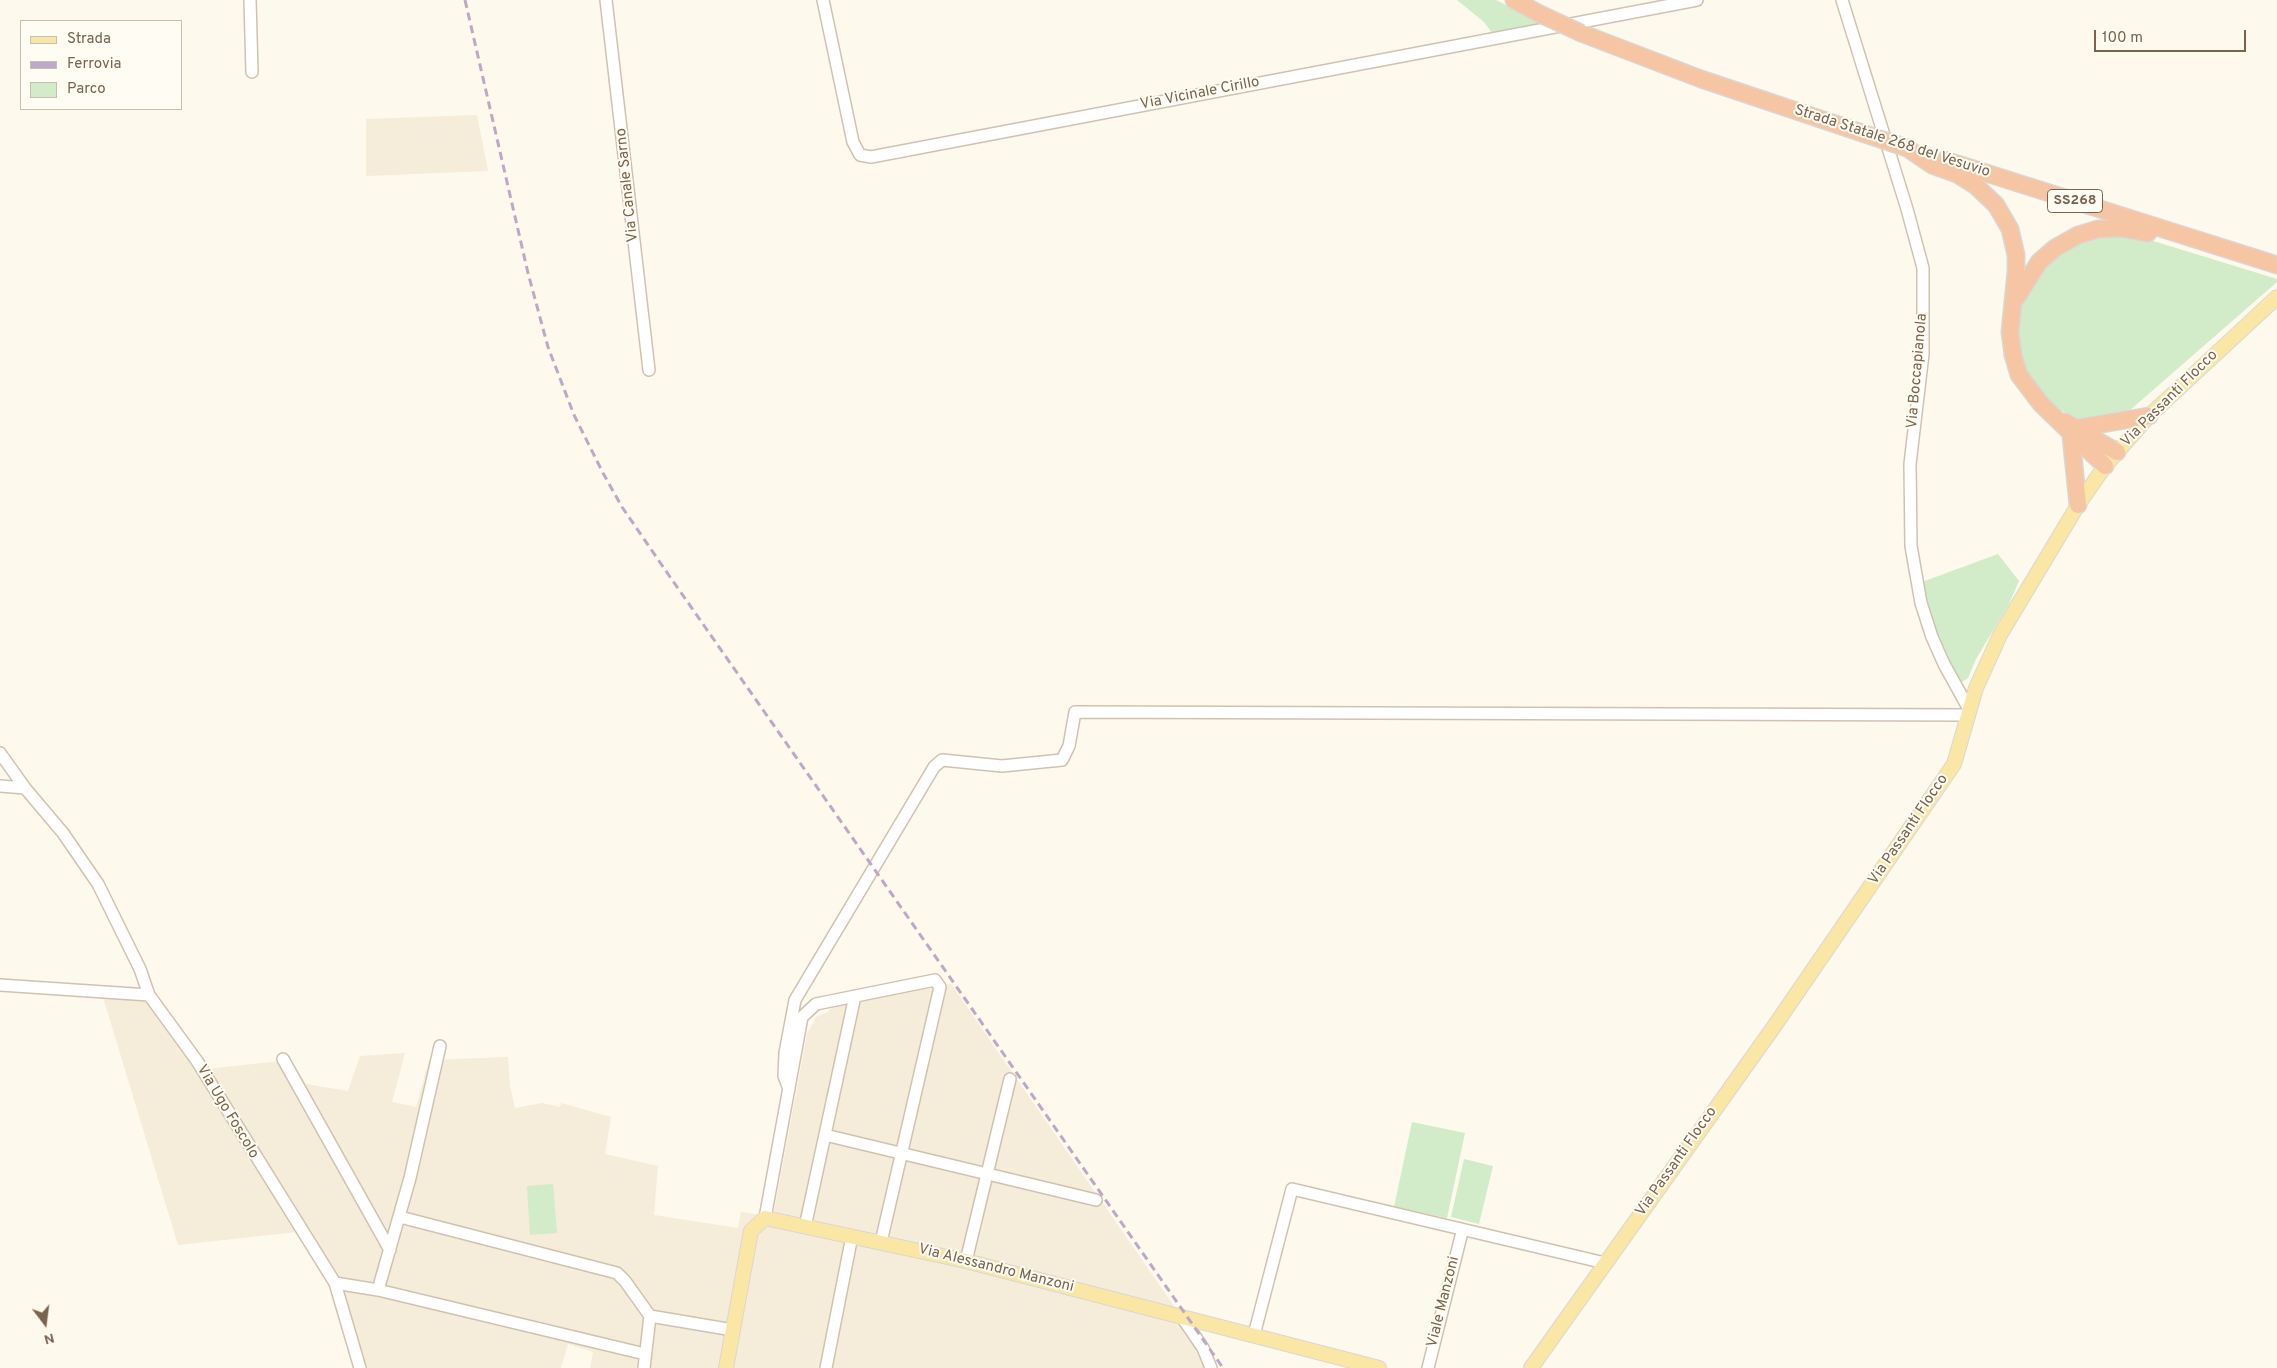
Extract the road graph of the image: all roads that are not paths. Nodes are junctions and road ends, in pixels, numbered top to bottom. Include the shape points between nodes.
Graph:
1 (250, 0) edge
2 (606, 0) edge
3 (823, 0) edge
4 (1514, 0) edge
5 (1697, 0) edge
6 (1842, 0) edge
7 (252, 72) dead end
8 (1907, 148) junction
9 (2242, 254) junction
10 (2277, 265) edge
11 (2277, 296) edge
12 (2014, 301) junction
13 (649, 370) dead end
14 (2149, 416) junction
15 (2075, 432) junction
16 (2117, 452) junction
17 (2105, 466) junction
18 (2078, 505) junction
19 (1970, 713) junction
20 (0, 752) edge
21 (0, 786) edge
22 (25, 788) junction
23 (0, 985) edge
24 (150, 995) junction
25 (855, 996) junction
26 (440, 1046) dead end
27 (283, 1059) dead end
28 (1010, 1079) dead end
29 (789, 1089) junction
30 (825, 1135) junction
31 (901, 1153) junction
32 (987, 1172) junction
33 (1096, 1200) dead end
34 (400, 1217) junction
35 (766, 1218) junction
36 (805, 1226) junction
37 (852, 1236) junction
38 (1460, 1236) dead end
39 (881, 1242) junction
40 (390, 1250) junction
41 (966, 1261) junction
42 (1605, 1264) junction
43 (335, 1283) junction
44 (378, 1290) junction
45 (650, 1316) junction
46 (1181, 1316) junction
47 (733, 1330) junction
48 (1254, 1335) junction
49 (645, 1354) junction
50 (360, 1368) edge
51 (644, 1368) edge
52 (726, 1368) edge
53 (826, 1368) edge
54 (1211, 1368) edge
55 (1379, 1368) edge
56 (1428, 1368) edge
57 (1530, 1368) edge

1 - 7 street
2 - 13 street, Via Canale Sarno
3 - 5 street, Via Vicinale Cirillo via 853,142 860,155 871,158
4 - 8 highway, Strada Statale 268 del Vesuvio / SS268, bridge via 1581,33 1701,80
6 - 19 street, Via Boccapianola via 1923,268 1923,354 1910,464 1911,546 1921,603 1932,637
8 - 9 highway, Strada Statale 268 del Vesuvio / SS268
8 - 12 highway via 1976,186 1996,205 2010,229 2016,255
9 - 10 highway, Strada Statale 268 del Vesuvio / SS268
9 - 12 highway via 2198,248 2120,228 2098,229 2078,235 2055,248 2039,262
11 - 14 main road, Via Passanti Flocco
12 - 15 highway via 2010,332 2019,375 2029,391 2053,416
14 - 15 highway
14 - 16 main road, Via Passanti Flocco
15 - 16 highway
15 - 17 highway
15 - 18 highway
16 - 17 main road, Via Passanti Flocco
17 - 18 main road, Via Passanti Flocco
18 - 19 main road, Via Passanti Flocco via 2000,634 1976,688
19 - 29 street via 1075,712 1069,746 1062,760 1002,766 942,760 934,766 795,1000 785,1053 784,1076
19 - 42 main road, Via Passanti Flocco via 1954,764 1924,810
20 - 22 street, Via Ugo Foscolo
21 - 22 street
22 - 24 street, Via Ugo Foscolo via 63,833 98,884
23 - 24 street
24 - 43 street, Via Ugo Foscolo via 197,1061
25 - 29 street via 816,1004 802,1017
25 - 30 street
25 - 31 street via 935,980 940,987
26 - 34 street
27 - 40 street
28 - 32 street
29 - 35 street
30 - 31 street
30 - 36 street
31 - 32 street
31 - 39 street
32 - 33 street
32 - 41 street
34 - 40 street
34 - 45 street via 617,1273
35 - 36 main road, Via Alessandro Manzoni
35 - 47 main road via 751,1231
36 - 37 main road, Via Alessandro Manzoni
37 - 39 main road, Via Alessandro Manzoni
37 - 53 street
38 - 56 street, Viale Manzoni
39 - 41 main road, Via Alessandro Manzoni
40 - 44 street
41 - 46 main road, Via Alessandro Manzoni
42 - 48 street via 1292,1189
42 - 57 main road, Via Passanti Flocco
43 - 44 street
43 - 50 street, Via Ugo Foscolo
44 - 49 street
45 - 47 street
45 - 49 street
46 - 48 main road, Via Alessandro Manzoni
46 - 54 street via 1203,1348
47 - 52 main road
48 - 55 main road, Via Alessandro Manzoni
49 - 51 street

